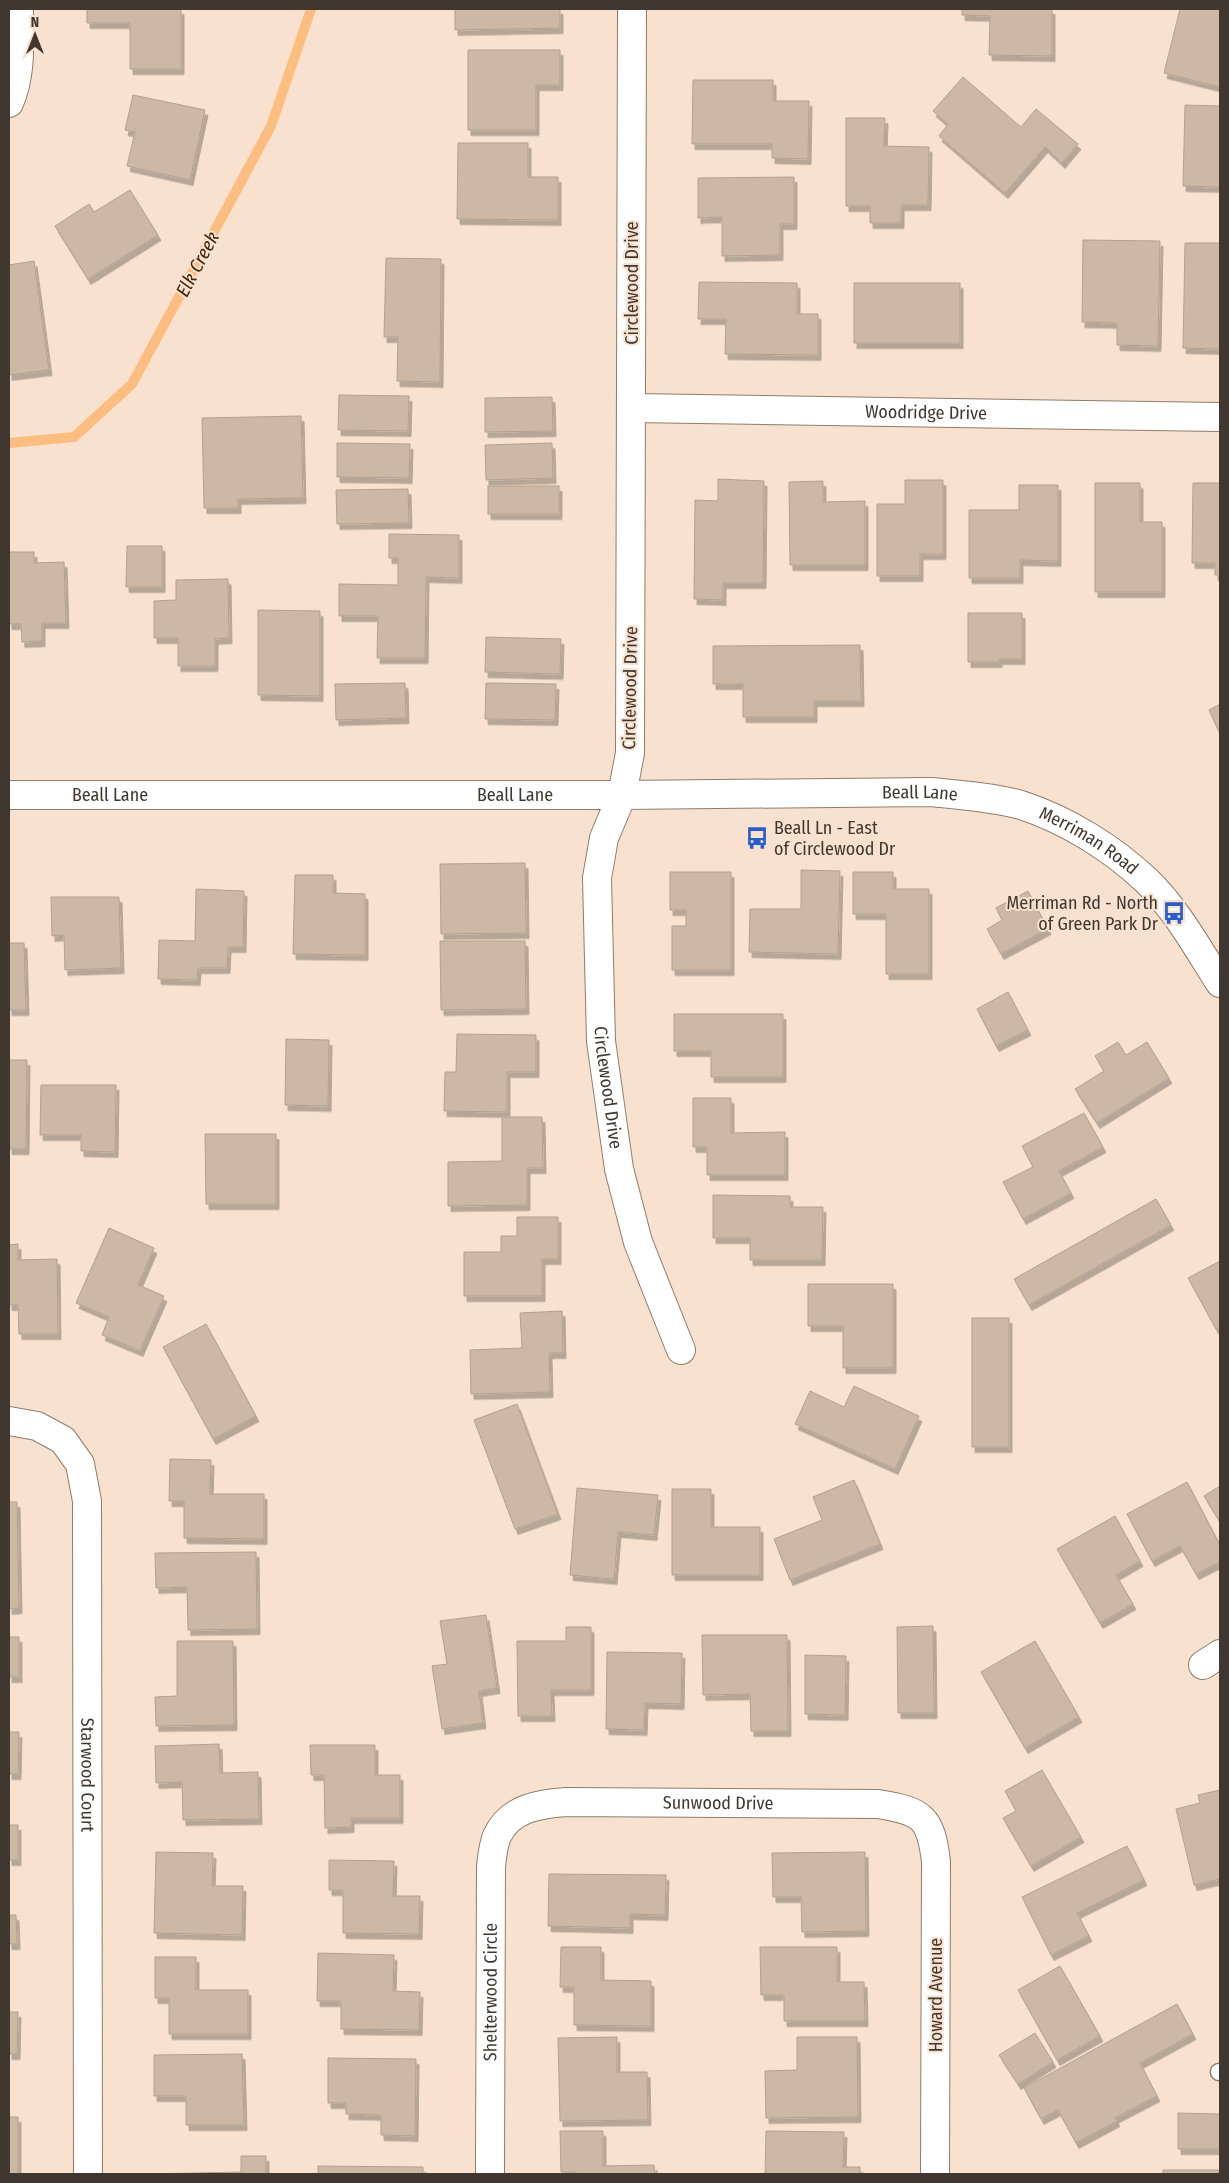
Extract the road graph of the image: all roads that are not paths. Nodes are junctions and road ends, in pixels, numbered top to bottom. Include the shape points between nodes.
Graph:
1 (19, 9) edge
2 (632, 9) edge
3 (9, 103) edge
4 (632, 408) junction
5 (1220, 417) edge
6 (9, 795) edge
7 (622, 795) junction
8 (1021, 805) joint
9 (1220, 983) edge
10 (681, 1350) dead end
11 (9, 1422) edge
12 (513, 1814) joint
13 (922, 1818) joint
14 (88, 2174) edge
15 (490, 2174) edge
16 (935, 2174) edge

1 - 3 street via 17,82
2 - 4 street, Circlewood Drive
4 - 5 street, Woodridge Drive
4 - 7 street, Circlewood Drive via 630,753
6 - 7 street, Beall Lane
7 - 8 street, Beall Lane via 931,792
7 - 10 street, Circlewood Drive via 604,838 597,878 601,1041 621,1178 638,1242
8 - 9 street, Merriman Road via 1073,828 1113,852 1148,882 1174,913
11 - 14 street, Starwood Court via 37,1426 63,1440 80,1464 88,1500
12 - 13 street, Sunwood Drive via 539,1804 566,1802 878,1804 904,1808
12 - 15 street, Shelterwood Circle via 496,1836 490,1867
13 - 16 street, Howard Avenue via 933,1836 936,1862

